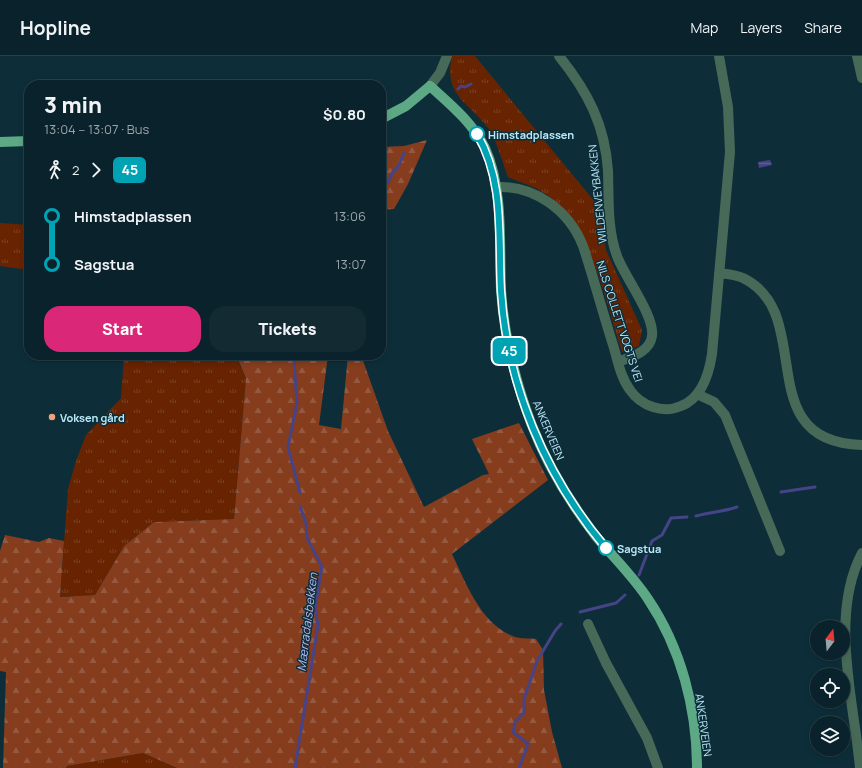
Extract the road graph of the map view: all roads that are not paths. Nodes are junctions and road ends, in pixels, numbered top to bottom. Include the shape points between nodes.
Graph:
1 (447, 56) edge
2 (559, 56) edge
3 (719, 56) edge
4 (857, 56) edge
5 (862, 78) edge
6 (430, 86) junction
7 (386, 116) edge
8 (24, 141) edge
9 (0, 142) edge
10 (496, 187) junction
11 (719, 272) junction
12 (618, 362) junction
13 (697, 394) junction
14 (862, 445) edge
15 (780, 551) dead end
16 (862, 553) edge
17 (588, 624) dead end
18 (658, 768) edge
19 (697, 768) edge
20 (860, 768) edge

1 - 6 street via 440,73
2 - 12 street, WILDENVEYBAKKEN via 580,84 597,118 606,152 613,243 623,270 652,326 652,337 647,348
3 - 11 street, NILS COLLETT VOGTS VEI via 728,107 730,168
4 - 5 street
6 - 7 main road via 406,106
6 - 10 main road, ANKERVEIEN via 462,114 477,134 489,157
8 - 9 main road
10 - 12 street, NILS COLLETT VOGTS VEI via 522,189 539,196 571,224 587,257
10 - 19 main road, ANKERVEIEN via 504,319 509,352 525,405 544,453 568,496 596,536 642,590 665,628 680,664 689,697
11 - 13 street, NILS COLLETT VOGTS VEI via 710,364 706,379
11 - 14 street via 749,282 770,302 780,326 794,402 802,418 831,439
12 - 13 street, NILS COLLETT VOGTS VEI via 630,391 649,406 678,408
13 - 15 street via 714,402 725,415
16 - 20 street via 851,582 845,624
17 - 18 street via 646,738

